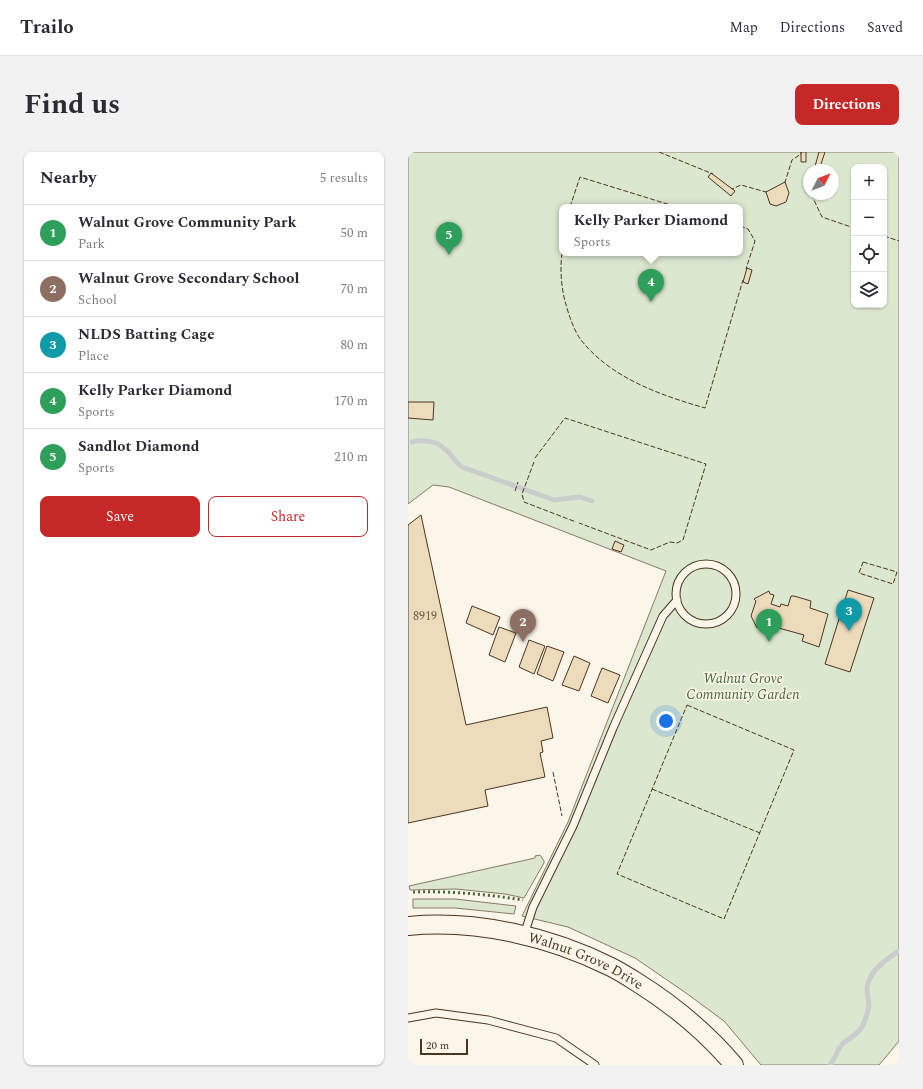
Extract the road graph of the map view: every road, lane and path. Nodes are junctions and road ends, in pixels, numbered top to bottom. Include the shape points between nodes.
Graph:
1 (677, 600) junction
2 (408, 926) edge
3 (524, 935) junction
4 (408, 1018) edge
5 (595, 1065) edge
6 (734, 1065) edge

1 - 1 lane via 680,609 693,621 711,624 720,621 731,611 736,598 736,588 727,572 718,566 700,564 683,574 678,582
1 - 3 lane via 663,616 573,826 533,907
2 - 3 street, Walnut Grove Drive via 428,924 488,927
3 - 6 street, Walnut Grove Drive via 578,952 613,967 682,1014
4 - 5 lane via 436,1013 488,1020 556,1038

